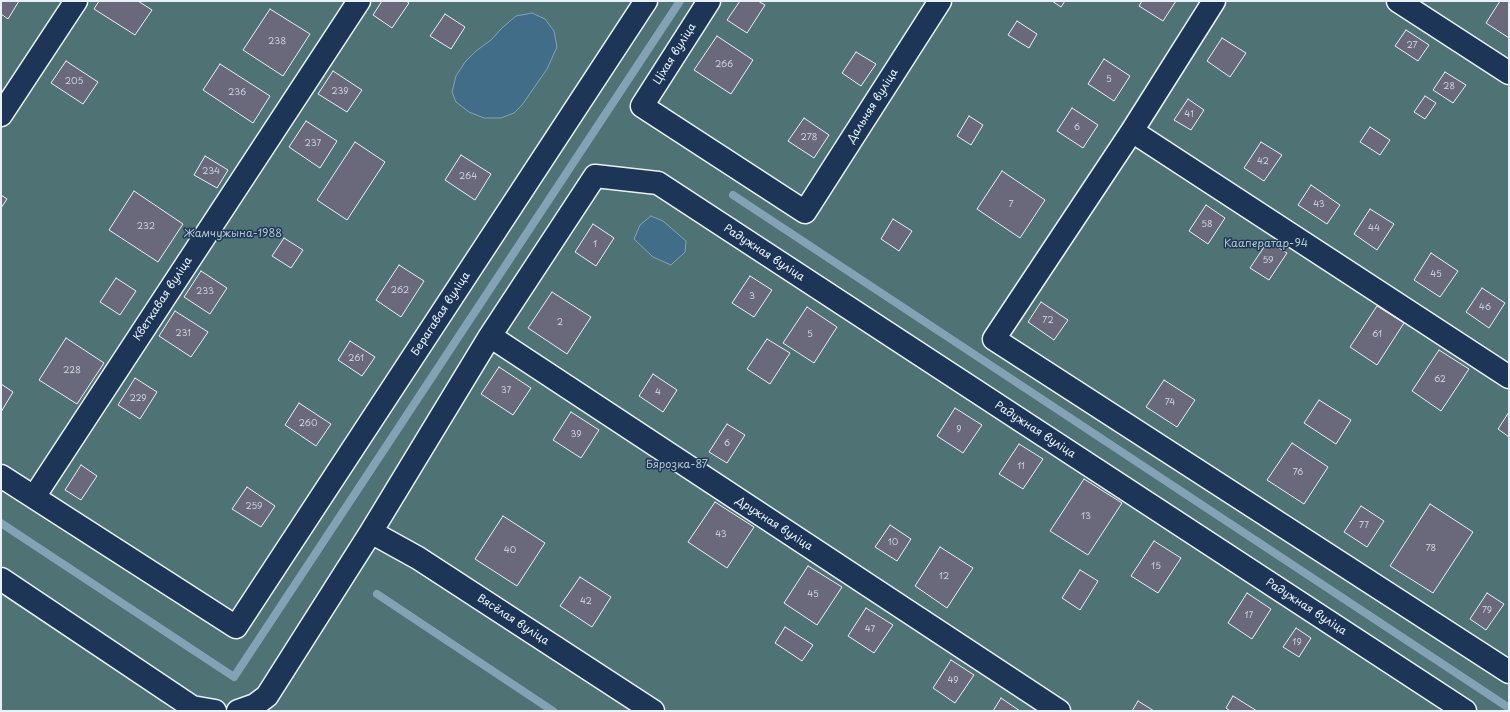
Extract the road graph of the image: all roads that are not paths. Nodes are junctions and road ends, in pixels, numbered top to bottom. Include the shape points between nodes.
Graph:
1 (76, 1) edge
2 (359, 1) edge
3 (646, 1) edge
4 (709, 1) edge
5 (940, 1) edge
6 (1214, 1) edge
7 (1398, 1) edge
8 (1509, 73) edge
9 (1, 115) edge
10 (1132, 131) junction
11 (806, 212) joint
12 (490, 336) junction
13 (1509, 377) edge
14 (1, 476) edge
15 (34, 497) junction
16 (371, 532) junction
17 (1, 579) edge
18 (1509, 672) edge
19 (214, 711) edge
20 (238, 711) edge
21 (653, 711) edge
22 (1058, 711) edge
23 (1465, 711) edge

1 - 9 lane
2 - 15 lane, Кветкавая вуліца
3 - 15 lane, Берагавая вуліца via 236,627
4 - 11 lane, Ціхая вуліца via 642,106
5 - 11 lane, Дальняя вуліца
6 - 10 lane
7 - 8 lane
10 - 13 lane
10 - 18 lane via 994,339
12 - 16 lane
12 - 22 lane, Дружная вуліца
12 - 23 lane, Радужная вуліца via 596,176 658,183
14 - 15 lane
16 - 20 lane via 267,696 255,705
16 - 21 lane, Вясёлая вуліца via 418,558
17 - 19 lane via 192,707

